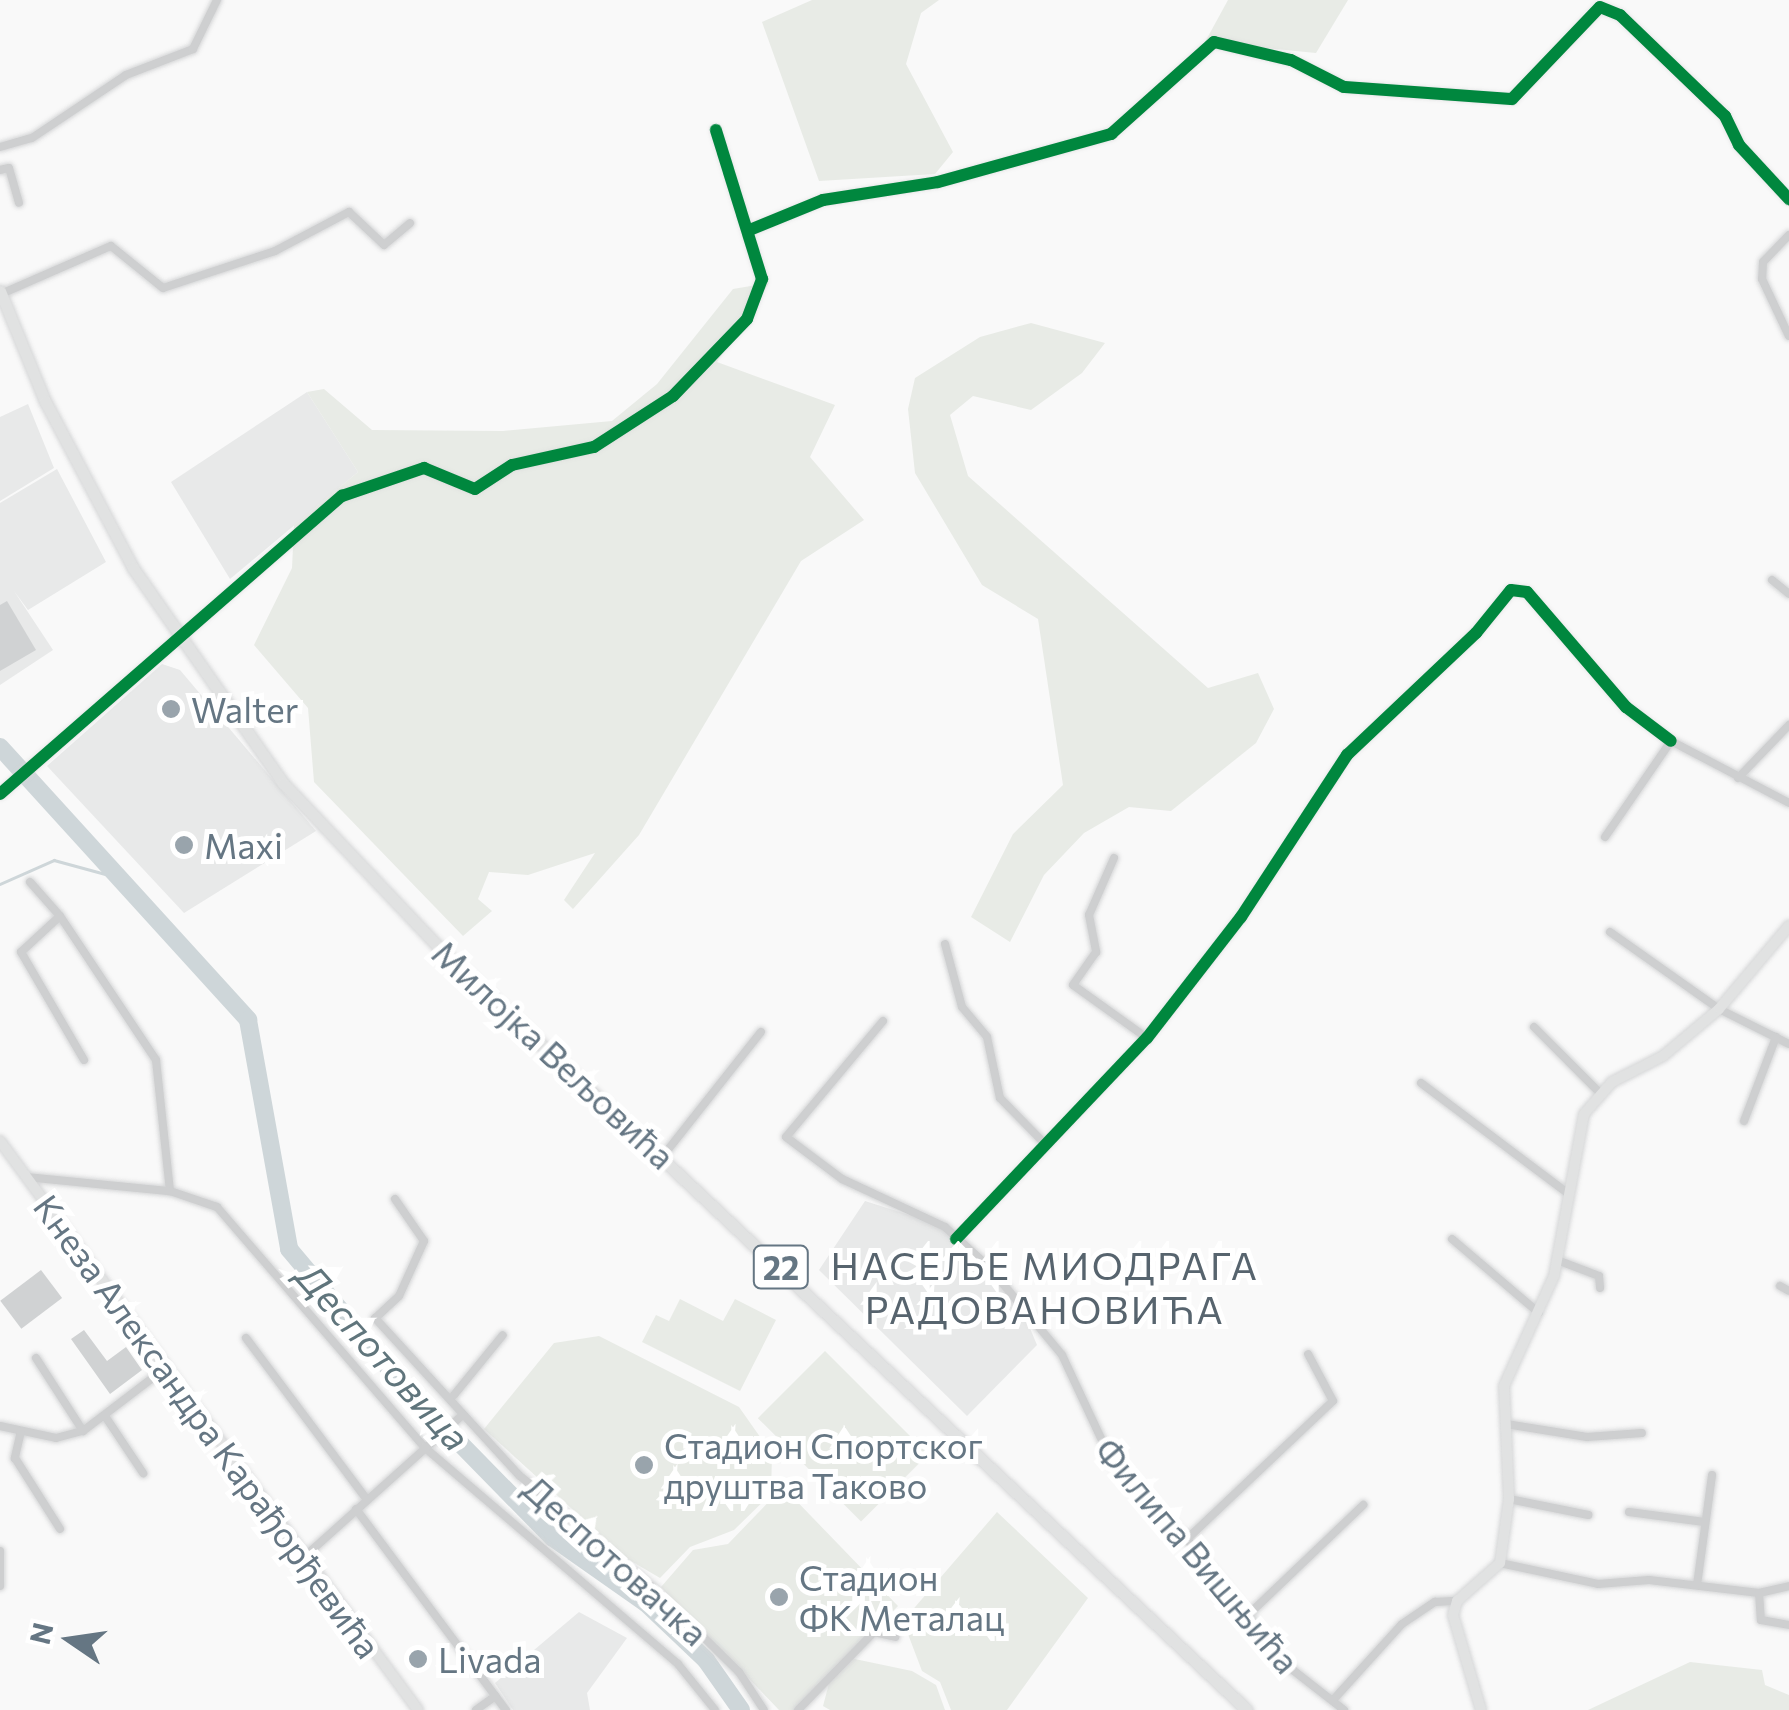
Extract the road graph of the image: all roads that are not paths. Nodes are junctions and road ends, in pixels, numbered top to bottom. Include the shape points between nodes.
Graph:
1 (216, 0) edge
2 (716, 130) dead end
3 (0, 147) edge
4 (0, 170) edge
5 (1789, 199) edge
6 (19, 203) dead end
7 (410, 223) dead end
8 (752, 229) junction
9 (1789, 236) edge
10 (0, 293) edge
11 (1789, 336) edge
12 (1772, 580) dead end
13 (1789, 594) edge
14 (178, 642) junction
15 (1789, 725) edge
16 (1672, 741) junction
17 (1738, 778) junction
18 (0, 794) edge
19 (1789, 803) edge
20 (1605, 837) dead end
21 (1114, 858) dead end
22 (30, 882) dead end
23 (60, 916) junction
24 (1788, 930) edge
25 (1610, 932) dead end
26 (945, 944) dead end
27 (1719, 1009) junction
28 (883, 1020) dead end
29 (1534, 1027) dead end
30 (761, 1032) dead end
31 (1776, 1037) junction
32 (1148, 1038) junction
33 (1789, 1044) edge
34 (84, 1060) dead end
35 (1421, 1082) dead end
36 (1599, 1092) junction
37 (1744, 1121) dead end
38 (0, 1141) edge
39 (1044, 1143) junction
40 (663, 1156) junction
41 (6, 1158) edge
42 (26, 1177) junction
43 (170, 1191) junction
44 (1570, 1195) junction
45 (394, 1199) dead end
46 (956, 1238) junction
47 (1452, 1240) dead end
48 (1558, 1260) junction
49 (1600, 1288) dead end
50 (1538, 1313) junction
51 (503, 1335) dead end
52 (246, 1338) dead end
53 (1308, 1354) dead end
54 (36, 1358) dead end
55 (163, 1370) junction
56 (454, 1396) junction
57 (106, 1416) junction
58 (458, 1418) junction
59 (1506, 1424) junction
60 (0, 1426) edge
61 (21, 1430) junction
62 (83, 1431) junction
63 (1642, 1433) dead end
64 (424, 1446) junction
65 (143, 1472) dead end
66 (1712, 1475) dead end
67 (367, 1500) junction
68 (1510, 1500) junction
69 (1363, 1505) dead end
70 (356, 1509) junction
71 (1629, 1512) dead end
72 (1588, 1516) dead end
73 (1704, 1522) junction
74 (60, 1529) dead end
75 (1187, 1540) junction
76 (0, 1552) edge
77 (303, 1558) junction
78 (1500, 1563) junction
79 (1697, 1585) junction
80 (0, 1586) edge
81 (1789, 1586) edge
82 (1758, 1593) junction
83 (1457, 1601) junction
84 (1248, 1616) junction
85 (1789, 1625) edge
86 (895, 1637) dead end
87 (496, 1696) junction
88 (1334, 1700) junction
89 (418, 1710) edge
90 (476, 1710) edge
91 (506, 1710) edge
92 (715, 1710) edge
93 (764, 1710) edge
94 (798, 1710) edge
95 (1246, 1710) edge
96 (1344, 1710) edge
97 (1481, 1710) edge

1 - 3 street via 193,48 126,75 32,138
2 - 8 street
4 - 6 street via 9,168
5 - 8 street via 1739,145 1725,116 1620,15 1600,7 1512,99 1344,87 1291,60 1214,42 1111,134 938,182 823,200
7 - 10 street via 384,245 348,212 275,252 163,288 111,246
8 - 14 street via 762,279 747,320 630,428 594,447 512,465 475,489 424,468 358,488
9 - 11 street via 1763,262 1762,279
10 - 14 main road, Милојка Вељовића / 22 via 76,464
12 - 13 street
14 - 18 street
14 - 40 main road, Милојка Вељовића / 22 via 274,772 362,870
15 - 17 street
16 - 17 street
16 - 20 street
16 - 32 street via 1626,706 1516,588 1347,755 1242,918
17 - 19 street
21 - 32 street via 1090,914 1096,952 1073,985
22 - 23 street
23 - 34 street via 21,952
23 - 43 street via 156,1060
24 - 27 street
25 - 27 street
26 - 39 street via 962,1007 987,1037 1000,1098
27 - 31 street
27 - 36 street via 1663,1056
28 - 46 street, Филипа Вишњића via 786,1136 842,1180
29 - 36 street
30 - 40 street
31 - 33 street
31 - 37 street
32 - 39 street via 1102,1093
35 - 44 street
36 - 44 street via 1584,1114
38 - 41 street, Кнеза Александра Карађорђевића
39 - 46 street
40 - 95 main road, Милојка Вељовића / 22
41 - 42 street, Кнеза Александра Карађорђевића
42 - 43 street
42 - 55 street, Кнеза Александра Карађорђевића
43 - 64 street via 216,1207 234,1222
44 - 48 street
45 - 56 street via 424,1241 400,1296 375,1318
46 - 75 street, Филипа Вишњића via 1062,1356 1113,1464
47 - 50 street
48 - 49 street via 1599,1276
48 - 50 street
50 - 59 street via 1504,1386
51 - 56 street
52 - 67 street
53 - 75 street via 1333,1401
54 - 62 street
55 - 57 street
55 - 77 street, Кнеза Александра Карађорђевића
56 - 58 street
57 - 62 street
57 - 65 street
58 - 64 street
58 - 93 street, Деспотовачка via 575,1527 656,1590 739,1672
59 - 63 street via 1587,1437
59 - 68 street
60 - 61 street
61 - 62 street via 56,1438
61 - 74 street via 15,1458
64 - 67 street
64 - 92 street via 678,1664
66 - 73 street
67 - 70 street
68 - 72 street
68 - 78 street
69 - 84 street
70 - 77 street
70 - 87 street
71 - 73 street
73 - 79 street
75 - 84 street, Филипа Вишњића
76 - 80 street
77 - 89 street, Кнеза Александра Карађорђевића
78 - 79 street via 1598,1584
78 - 83 street
79 - 82 street
81 - 82 street
82 - 85 street via 1762,1620
83 - 88 street via 1435,1602 1402,1624
83 - 97 street via 1452,1624
84 - 88 street, Филипа Вишњића via 1306,1684
86 - 94 street via 874,1632
87 - 90 street
87 - 91 street
88 - 96 street, Филипа Вишњића

